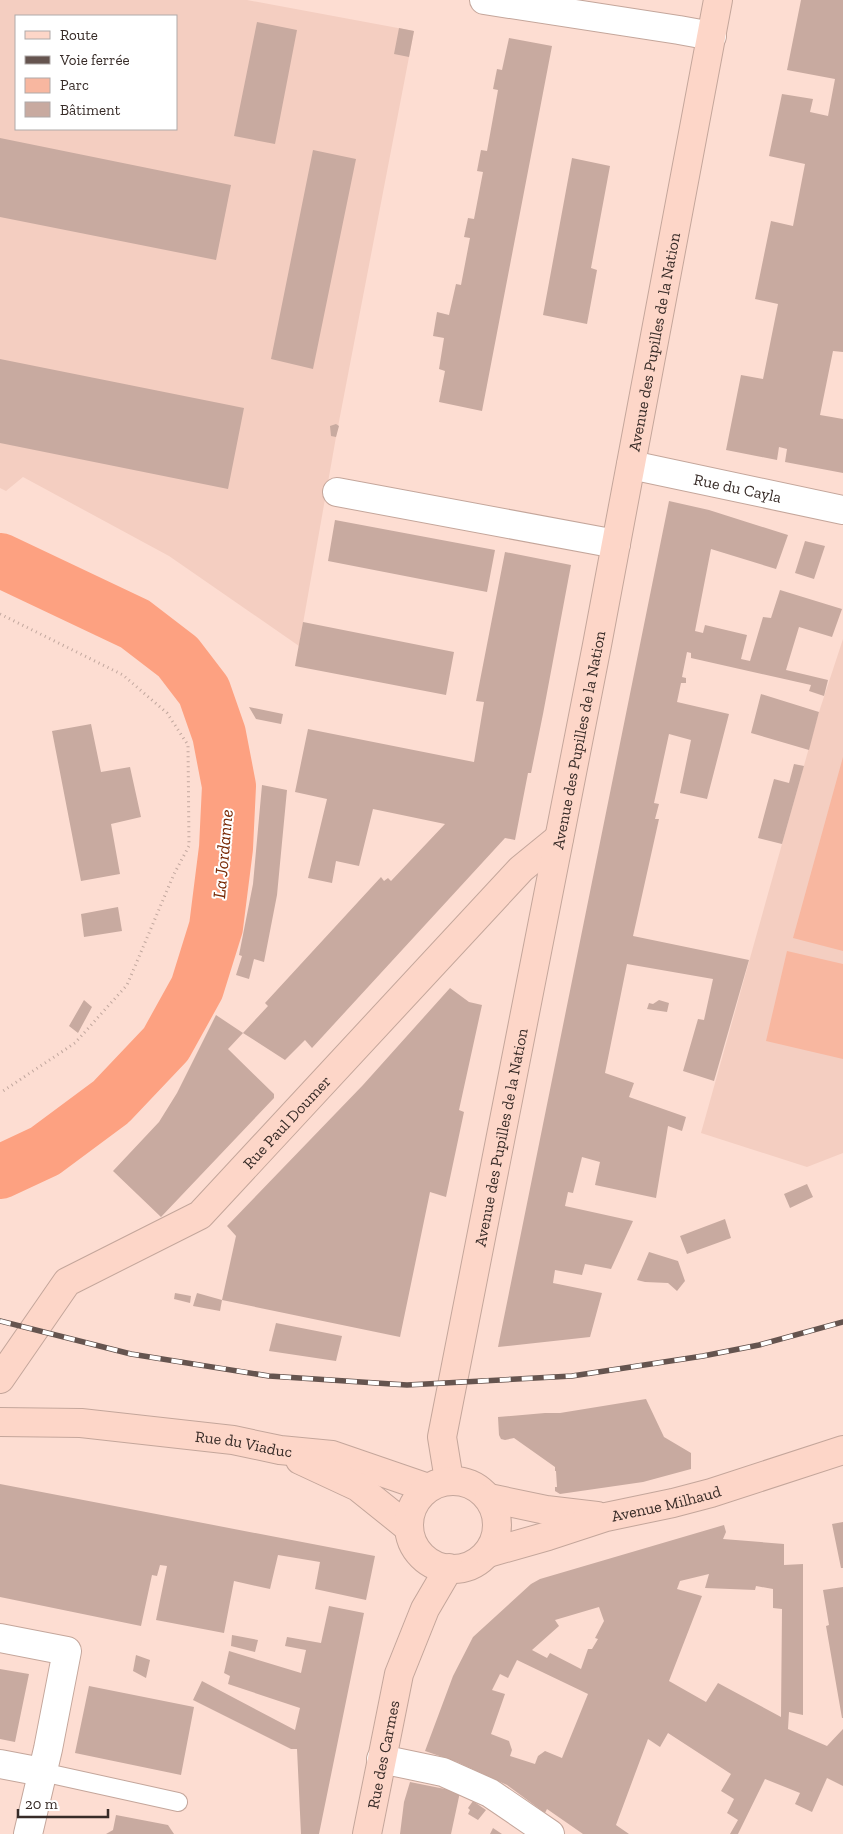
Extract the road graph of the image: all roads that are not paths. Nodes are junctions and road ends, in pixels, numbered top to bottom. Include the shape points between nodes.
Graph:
1 (484, 0) edge
2 (718, 0) edge
3 (712, 36) junction
4 (631, 465) junction
5 (337, 492) dead end
6 (843, 510) edge
7 (616, 544) junction
8 (559, 838) junction
9 (0, 1380) edge
10 (0, 1422) edge
11 (54, 1424) junction
12 (0, 1432) edge
13 (280, 1450) junction
14 (843, 1450) edge
15 (439, 1484) junction
16 (489, 1498) junction
17 (606, 1517) junction
18 (409, 1528) junction
19 (488, 1553) junction
20 (449, 1568) junction
21 (0, 1638) edge
22 (381, 1759) junction
23 (0, 1764) edge
24 (42, 1772) junction
25 (178, 1802) dead end
26 (28, 1834) edge
27 (367, 1834) edge
28 (550, 1834) edge

1 - 3 street
2 - 3 main road, Avenue des Pupilles de la Nation
3 - 4 main road, Avenue des Pupilles de la Nation
4 - 6 street, Rue du Cayla
4 - 7 main road, Avenue des Pupilles de la Nation
5 - 7 street
7 - 8 main road, Avenue des Pupilles de la Nation
8 - 9 main road, Rue Paul Doumer via 521,869 200,1215 68,1282
8 - 15 main road, Avenue des Pupilles de la Nation via 442,1437
10 - 11 main road
11 - 12 main road
11 - 13 main road, Rue du Viaduc via 81,1423 233,1440
13 - 15 main road, Rue du Viaduc via 332,1454
13 - 18 main road via 358,1486
14 - 17 main road, Avenue Milhaud via 711,1493
15 - 16 main road via 464,1481
15 - 18 main road via 417,1498 410,1513
16 - 17 main road via 546,1510
16 - 19 main road via 496,1511 498,1526
17 - 19 main road, Avenue Milhaud
18 - 20 main road via 421,1555 429,1562
19 - 20 main road via 464,1568
20 - 22 main road, Rue des Carmes via 425,1609 399,1674
21 - 24 street via 67,1651
22 - 27 main road, Rue des Carmes
22 - 28 street via 443,1772 490,1793
23 - 24 street
24 - 25 lane
24 - 26 street

